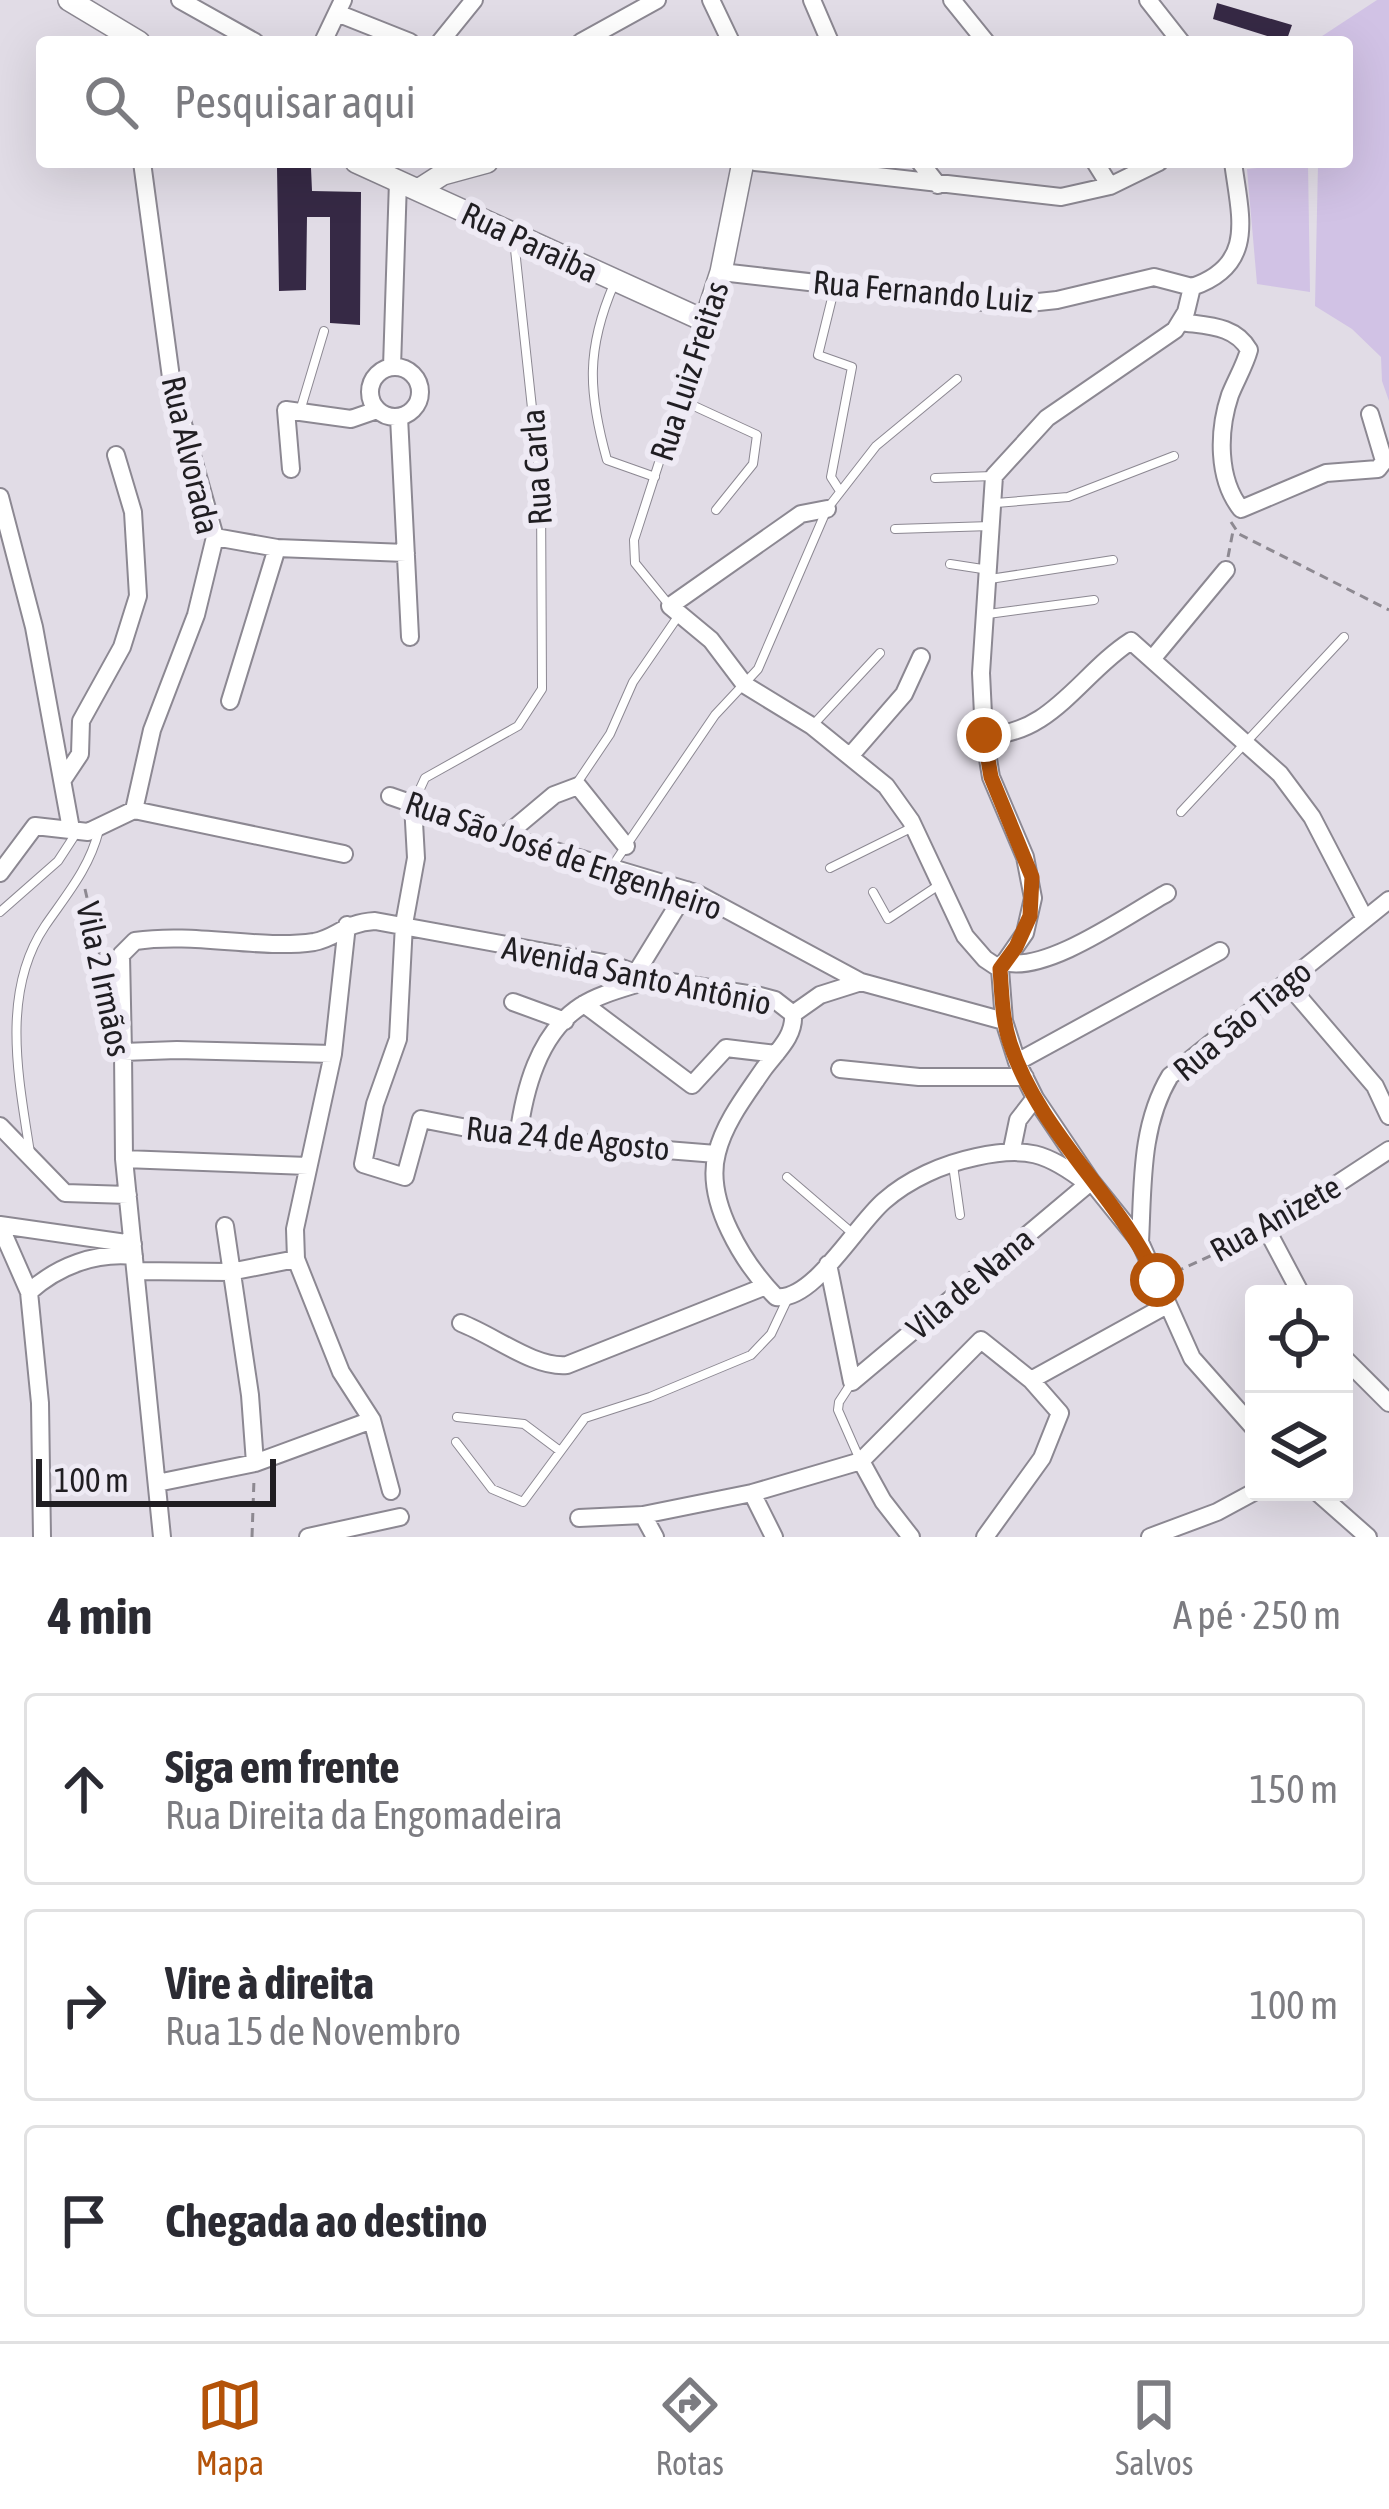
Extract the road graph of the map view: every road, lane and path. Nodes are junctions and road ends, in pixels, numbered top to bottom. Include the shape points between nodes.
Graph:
1 (69, 0) edge
2 (180, 0) edge
3 (474, 0) edge
4 (657, 0) edge
5 (711, 0) edge
6 (812, 0) edge
7 (952, 0) edge
8 (1148, 0) edge
9 (96, 6) edge
10 (340, 7) edge
11 (128, 36) edge
12 (244, 36) edge
13 (326, 36) edge
14 (398, 36) edge
15 (445, 36) edge
16 (592, 36) edge
17 (728, 36) edge
18 (827, 36) edge
19 (981, 36) edge
20 (1176, 36) edge
21 (143, 168) edge
22 (369, 168) edge
23 (464, 168) edge
24 (742, 168) edge
25 (822, 168) edge
26 (925, 168) edge
27 (1099, 168) edge
28 (1147, 168) edge
29 (1234, 168) edge
30 (938, 185) junction
31 (408, 186) junction
32 (1110, 186) junction
33 (514, 233) junction
34 (721, 272) junction
35 (615, 282) junction
36 (835, 285) junction
37 (1192, 287) junction
38 (705, 321) junction
39 (1181, 322) junction
40 (324, 331) dead end
41 (392, 368) junction
42 (957, 379) dead end
43 (681, 400) junction
44 (377, 410) junction
45 (293, 411) junction
46 (1370, 414) dead end
47 (399, 417) junction
48 (116, 455) dead end
49 (1174, 455) dead end
50 (291, 469) dead end
51 (994, 476) junction
52 (655, 477) junction
53 (935, 478) dead end
54 (841, 491) junction
55 (0, 499) edge
56 (994, 503) junction
57 (827, 509) junction
58 (716, 510) dead end
59 (993, 526) junction
60 (895, 529) dead end
61 (215, 537) junction
62 (277, 548) junction
63 (406, 553) junction
64 (1112, 560) dead end
65 (950, 564) dead end
66 (1226, 570) joint
67 (990, 575) junction
68 (1094, 600) dead end
69 (675, 610) junction
70 (1389, 610) edge
71 (986, 615) junction
72 (410, 637) dead end
73 (1344, 637) dead end
74 (880, 653) dead end
75 (922, 657) dead end
76 (1153, 658) junction
77 (745, 685) junction
78 (230, 701) dead end
79 (812, 726) junction
80 (984, 735) junction
81 (1247, 743) junction
82 (851, 755) junction
83 (64, 778) junction
84 (574, 786) junction
85 (389, 796) dead end
86 (413, 804) junction
87 (134, 810) junction
88 (1181, 812) dead end
89 (914, 826) junction
90 (99, 830) junction
91 (72, 834) junction
92 (505, 836) junction
93 (626, 846) junction
94 (344, 854) dead end
95 (613, 865) junction
96 (830, 868) dead end
97 (0, 873) edge
98 (82, 874) junction
99 (940, 884) junction
100 (687, 890) junction
101 (873, 892) dead end
102 (1167, 892) dead end
103 (1389, 900) edge
104 (0, 913) edge
105 (1365, 920) junction
106 (404, 924) junction
107 (347, 925) junction
108 (135, 941) joint
109 (1220, 951) dead end
110 (1002, 965) junction
111 (644, 976) junction
112 (861, 982) junction
113 (1286, 982) junction
114 (107, 990) dead end
115 (513, 1002) dead end
116 (584, 1004) junction
117 (794, 1014) junction
118 (565, 1021) junction
119 (1004, 1021) junction
120 (333, 1054) junction
121 (776, 1054) junction
122 (123, 1056) junction
123 (841, 1070) dead end
124 (1021, 1070) junction
125 (1382, 1082) edge
126 (1035, 1097) junction
127 (1389, 1116) edge
128 (0, 1126) edge
129 (518, 1138) junction
130 (1012, 1149) junction
131 (1389, 1150) edge
132 (716, 1154) junction
133 (124, 1160) junction
134 (31, 1161) junction
135 (952, 1164) junction
136 (308, 1166) junction
137 (787, 1177) dead end
138 (1089, 1182) junction
139 (128, 1195) junction
140 (960, 1216) dead end
141 (0, 1226) edge
142 (225, 1226) dead end
143 (1267, 1230) junction
144 (853, 1234) junction
145 (1140, 1242) junction
146 (134, 1257) junction
147 (296, 1259) junction
148 (8, 1263) edge
149 (828, 1264) junction
150 (230, 1272) junction
151 (1157, 1280) junction
152 (1296, 1285) edge
153 (766, 1286) junction
154 (28, 1292) junction
155 (788, 1298) junction
156 (1167, 1305) junction
157 (461, 1323) dead end
158 (1353, 1367) edge
159 (1031, 1380) junction
160 (852, 1382) junction
161 (1389, 1403) edge
162 (457, 1417) dead end
163 (1245, 1418) edge
164 (372, 1420) junction
165 (456, 1442) dead end
166 (560, 1451) junction
167 (255, 1462) junction
168 (861, 1462) junction
169 (157, 1483) junction
170 (391, 1491) dead end
171 (752, 1492) junction
172 (1245, 1497) edge
173 (1325, 1501) edge
174 (643, 1515) junction
175 (400, 1517) dead end
176 (579, 1518) dead end
177 (1357, 1534) edge
178 (42, 1537) edge
179 (162, 1537) edge
180 (252, 1537) edge
181 (308, 1537) edge
182 (655, 1537) edge
183 (774, 1537) edge
184 (911, 1537) edge
185 (985, 1537) edge
186 (1150, 1537) edge

1 - 9 street
2 - 12 street
3 - 15 street
4 - 16 street
5 - 17 street
6 - 18 street
7 - 19 street
8 - 20 street
9 - 11 street
10 - 13 street
10 - 14 street
21 - 61 street, Rua Alvorada via 172,385
22 - 31 street, Rua Paraiba
23 - 31 street
24 - 34 street, Rua Luiz Freitas
25 - 30 street
26 - 30 street
27 - 32 street
28 - 32 street
29 - 37 street via 1236,256 1217,277
30 - 32 street via 1061,197
31 - 33 street, Rua Paraiba
31 - 41 street
33 - 35 street, Rua Paraiba
33 - 86 lane, Rua Carla via 541,492 537,701 508,733 425,778
34 - 36 street, Rua Fernando Luiz
34 - 38 street, Rua Luiz Freitas
35 - 38 street, Rua Paraiba
35 - 52 lane via 595,339 594,415 607,460
36 - 37 street, Rua Fernando Luiz via 1010,305 1154,277
36 - 54 lane via 818,356 852,368 831,477
37 - 39 street
38 - 43 lane, Rua Luiz Freitas
39 - 46 street via 1229,330 1249,350 1222,435 1230,495 1241,508 1326,473 1378,470 1384,461
39 - 51 street via 1047,418
40 - 45 lane
41 - 44 street via 373,380
41 - 47 street via 419,385 416,405
42 - 54 lane via 876,446
43 - 52 lane, Rua Luiz Freitas
43 - 58 lane via 757,435 754,464
44 - 45 street via 351,419
44 - 47 street
45 - 50 street
47 - 63 street
48 - 83 street via 133,512 138,596
49 - 56 lane via 1068,497
51 - 53 lane
51 - 56 street
52 - 69 lane, Rua Luiz Freitas via 634,540 635,562
54 - 57 lane
55 - 83 street
56 - 59 street
57 - 69 street via 801,514
57 - 77 lane
59 - 60 lane
59 - 67 street
61 - 62 street
61 - 87 street, Rua Alvorada
62 - 63 street
62 - 78 street
63 - 72 street
64 - 67 lane
65 - 67 lane
66 - 70 path via 1232,527
66 - 76 street
67 - 71 street
68 - 71 lane
69 - 77 street via 712,640
69 - 84 lane
71 - 80 street
73 - 81 lane
74 - 79 lane
75 - 82 street via 904,694
76 - 80 street via 1131,641 1050,713 1015,732
76 - 81 street
77 - 79 street
77 - 93 lane via 715,715
79 - 82 street
80 - 110 street via 991,777 1032,877 1030,916
81 - 88 lane
81 - 105 street via 1312,817
82 - 89 street
83 - 91 street
84 - 92 street
84 - 93 street
85 - 86 street, Rua São José de Engenheiro
86 - 92 street, Rua São José de Engenheiro
86 - 106 street via 416,857
87 - 90 street
87 - 94 street
89 - 96 lane
89 - 99 street
90 - 91 street
90 - 98 lane
91 - 97 street via 34,828
91 - 104 lane via 58,861
92 - 95 street, Rua São José de Engenheiro
93 - 95 lane
95 - 100 street, Rua São José de Engenheiro
98 - 114 path, Vila 2 Irmãos
98 - 134 lane via 37,941 16,1015
99 - 101 lane via 888,919
99 - 110 street via 965,936
100 - 111 street
100 - 112 street, Rua São José de Engenheiro
102 - 110 street via 1042,961
103 - 105 street, Rua São Tiago
105 - 113 street, Rua São Tiago
106 - 107 street, Avenida Santo Antônio
106 - 111 street, Avenida Santo Antônio
106 - 129 street, Rua 24 de Agosto via 398,1039 363,1164 405,1177 421,1119
107 - 108 street, Avenida Santo Antônio via 309,942
107 - 120 street
108 - 122 street, Vila 2 Irmãos via 121,956
109 - 124 street
110 - 119 street
111 - 116 street
111 - 117 street, Avenida Santo Antônio via 760,996
112 - 117 street, Avenida Santo Antônio
112 - 119 street, Rua São José de Engenheiro
113 - 125 street
113 - 145 street, Rua São Tiago via 1194,1053 1156,1098
115 - 118 street
116 - 118 street
116 - 121 street via 692,1085 726,1048
117 - 121 street
118 - 129 street via 530,1079
119 - 124 street
120 - 122 street
120 - 136 street
121 - 132 street
122 - 133 street, Vila 2 Irmãos
123 - 124 street via 919,1077
124 - 126 street
125 - 127 street
126 - 130 street via 1018,1120
126 - 138 street
128 - 134 street
129 - 132 street, Rua 24 de Agosto
130 - 135 street
130 - 138 street
131 - 143 street, Rua Anizete
132 - 153 street via 733,1237
133 - 136 street
133 - 139 street, Vila 2 Irmãos
134 - 139 street via 65,1193
135 - 140 lane
135 - 144 street via 908,1184
136 - 147 street
137 - 144 lane
138 - 145 street
138 - 160 street, Vila de Nana
139 - 146 street, Vila 2 Irmãos
141 - 146 street
141 - 148 street
142 - 150 street
143 - 151 path, Rua Anizete
143 - 152 street
144 - 149 street
145 - 151 street
146 - 150 street
146 - 154 street via 68,1266
146 - 169 street, Vila 2 Irmãos
147 - 150 street
147 - 164 street via 341,1372
148 - 154 street
149 - 155 street
149 - 160 street
150 - 167 street
151 - 156 street
153 - 155 street
153 - 157 street via 567,1365 540,1365
154 - 178 street
155 - 166 lane via 751,1355 593,1412
156 - 159 street
156 - 163 street via 1192,1358
158 - 161 street
159 - 168 street via 981,1340
159 - 185 street via 1060,1413 1042,1458
160 - 168 lane via 838,1410
162 - 166 lane via 524,1424
164 - 167 street
164 - 170 street
165 - 166 lane via 492,1489 523,1502
167 - 169 street
167 - 180 path
168 - 171 street
168 - 184 street
169 - 179 street, Vila 2 Irmãos
171 - 174 street
171 - 183 street
172 - 186 street
173 - 177 street
174 - 176 street
174 - 182 street
175 - 181 street

